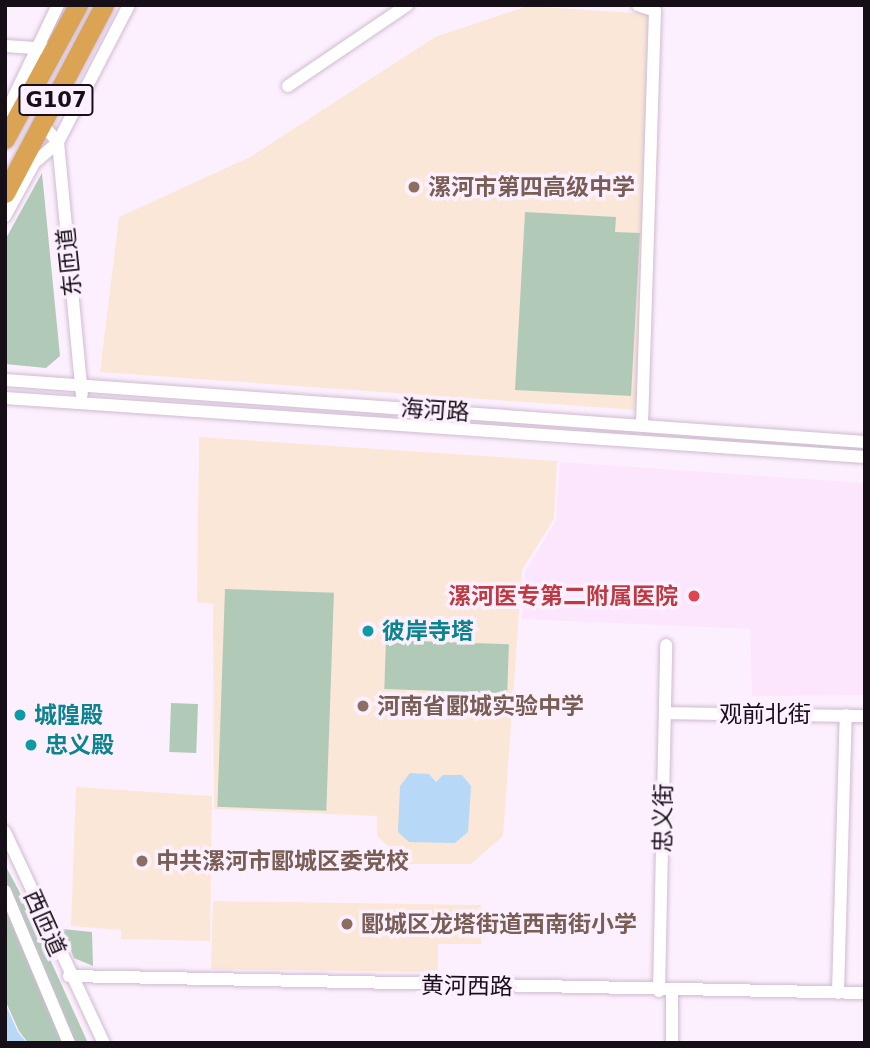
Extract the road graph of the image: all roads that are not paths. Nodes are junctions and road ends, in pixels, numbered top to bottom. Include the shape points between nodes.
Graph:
1 (58, 5) edge
2 (78, 5) edge
3 (104, 5) edge
4 (129, 5) edge
5 (407, 5) edge
6 (638, 5) edge
7 (5, 46) edge
8 (48, 49) junction
9 (288, 86) dead end
10 (5, 115) edge
11 (43, 125) junction
12 (5, 139) edge
13 (58, 142) junction
14 (5, 193) edge
15 (5, 216) edge
16 (5, 380) edge
17 (82, 386) junction
18 (5, 398) edge
19 (83, 404) junction
20 (642, 424) junction
21 (865, 442) edge
22 (865, 457) edge
23 (666, 645) dead end
24 (665, 713) junction
25 (846, 715) junction
26 (865, 716) edge
27 (5, 832) edge
28 (5, 891) edge
29 (69, 976) junction
30 (666, 991) junction
31 (838, 993) junction
32 (865, 993) edge
33 (69, 1043) edge
34 (104, 1043) edge
35 (672, 1043) edge

1 - 8 street
2 - 8 highway, G107
3 - 11 highway, G107
4 - 13 street
5 - 9 street
6 - 20 street via 655,11
7 - 8 street
8 - 10 street
8 - 12 highway, G107
11 - 13 street
11 - 14 highway, G107
13 - 15 street via 34,163
13 - 17 street, 东匝道
16 - 17 street, 海河路
17 - 19 street, 东匝道
17 - 20 street, 海河路
18 - 19 street, 海河路
19 - 22 street, 海河路
20 - 21 street, 海河路
23 - 24 street, 忠义街
24 - 25 street, 观前北街
24 - 30 street, 忠义街
25 - 26 street, 观前北街
25 - 31 street
27 - 29 street, 西匝道
28 - 33 street
29 - 30 street, 黄河西路
29 - 34 street, 西匝道
30 - 31 street, 黄河西路
30 - 35 street, 忠义街
31 - 32 street, 黄河西路

